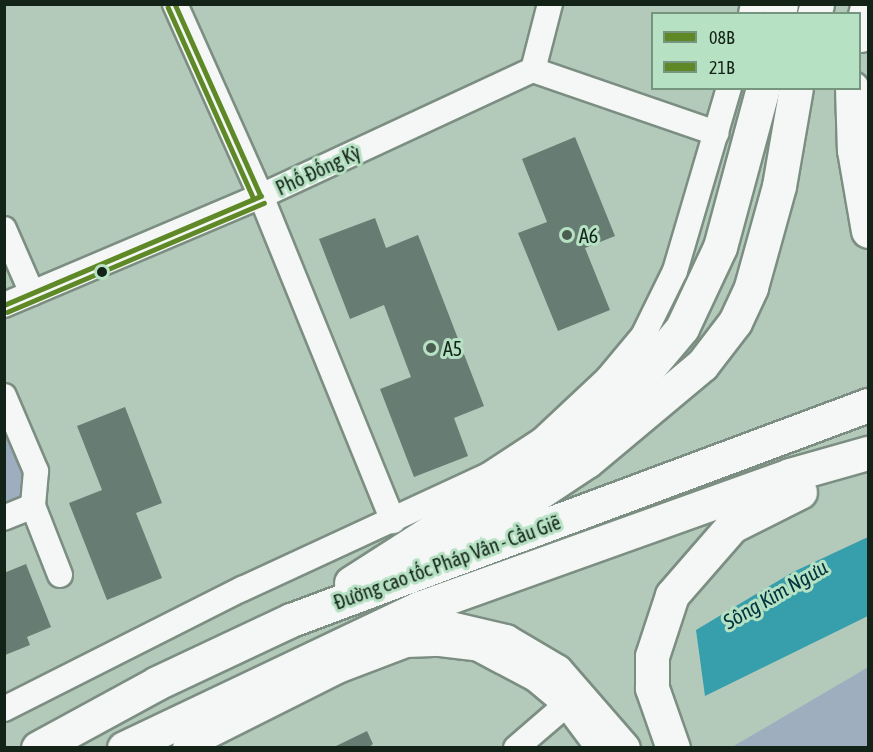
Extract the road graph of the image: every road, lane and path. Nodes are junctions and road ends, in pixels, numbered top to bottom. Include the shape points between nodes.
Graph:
1 (175, 4) edge
2 (550, 4) edge
3 (868, 4) edge
4 (861, 30) edge
5 (533, 70) junction
6 (728, 90) edge
7 (762, 90) edge
8 (796, 90) edge
9 (852, 95) edge
10 (716, 133) junction
11 (261, 196) junction
12 (4, 229) edge
13 (868, 231) edge
14 (32, 293) junction
15 (4, 305) edge
16 (4, 396) edge
17 (868, 405) edge
18 (868, 453) edge
19 (868, 472) edge
20 (33, 506) junction
21 (4, 518) edge
22 (393, 521) junction
23 (60, 575) dead end
24 (291, 620) junction
25 (319, 654) junction
26 (566, 705) junction
27 (4, 709) edge
28 (38, 747) edge
29 (124, 747) edge
30 (185, 747) edge
31 (516, 747) edge
32 (598, 747) edge
33 (623, 747) edge
34 (673, 747) edge

1 - 11 street
2 - 5 street
3 - 4 highway
5 - 10 street
5 - 11 street, Phố Đống Kỳ
6 - 10 street
7 - 24 highway via 720,247 682,328 625,396 545,458
8 - 24 highway via 777,196 751,287 735,322 702,365 628,430 531,498
9 - 13 highway
10 - 22 street via 675,271 643,336 608,378 542,440 487,476
11 - 14 street, Phố Đống Kỳ
11 - 22 street
12 - 14 street
14 - 15 street, Phố Đống Kỳ
16 - 20 street via 36,471
17 - 24 highway, Đường cao tốc Pháp Vân - Cầu Giẽ
18 - 25 highway, Đường cao tốc Pháp Vân - Cầu Giẽ via 790,475 419,608
19 - 34 highway via 761,509 732,526 688,571 672,595 651,656 652,688
20 - 21 street
20 - 23 street
22 - 27 street via 242,589
24 - 28 highway, Đường cao tốc Pháp Vân - Cầu Giẽ via 157,683
25 - 29 highway, Đường cao tốc Pháp Vân - Cầu Giẽ
25 - 33 highway via 424,627 480,631 556,671
26 - 30 street via 535,679 478,649 406,645 338,671
26 - 31 street
26 - 32 street

